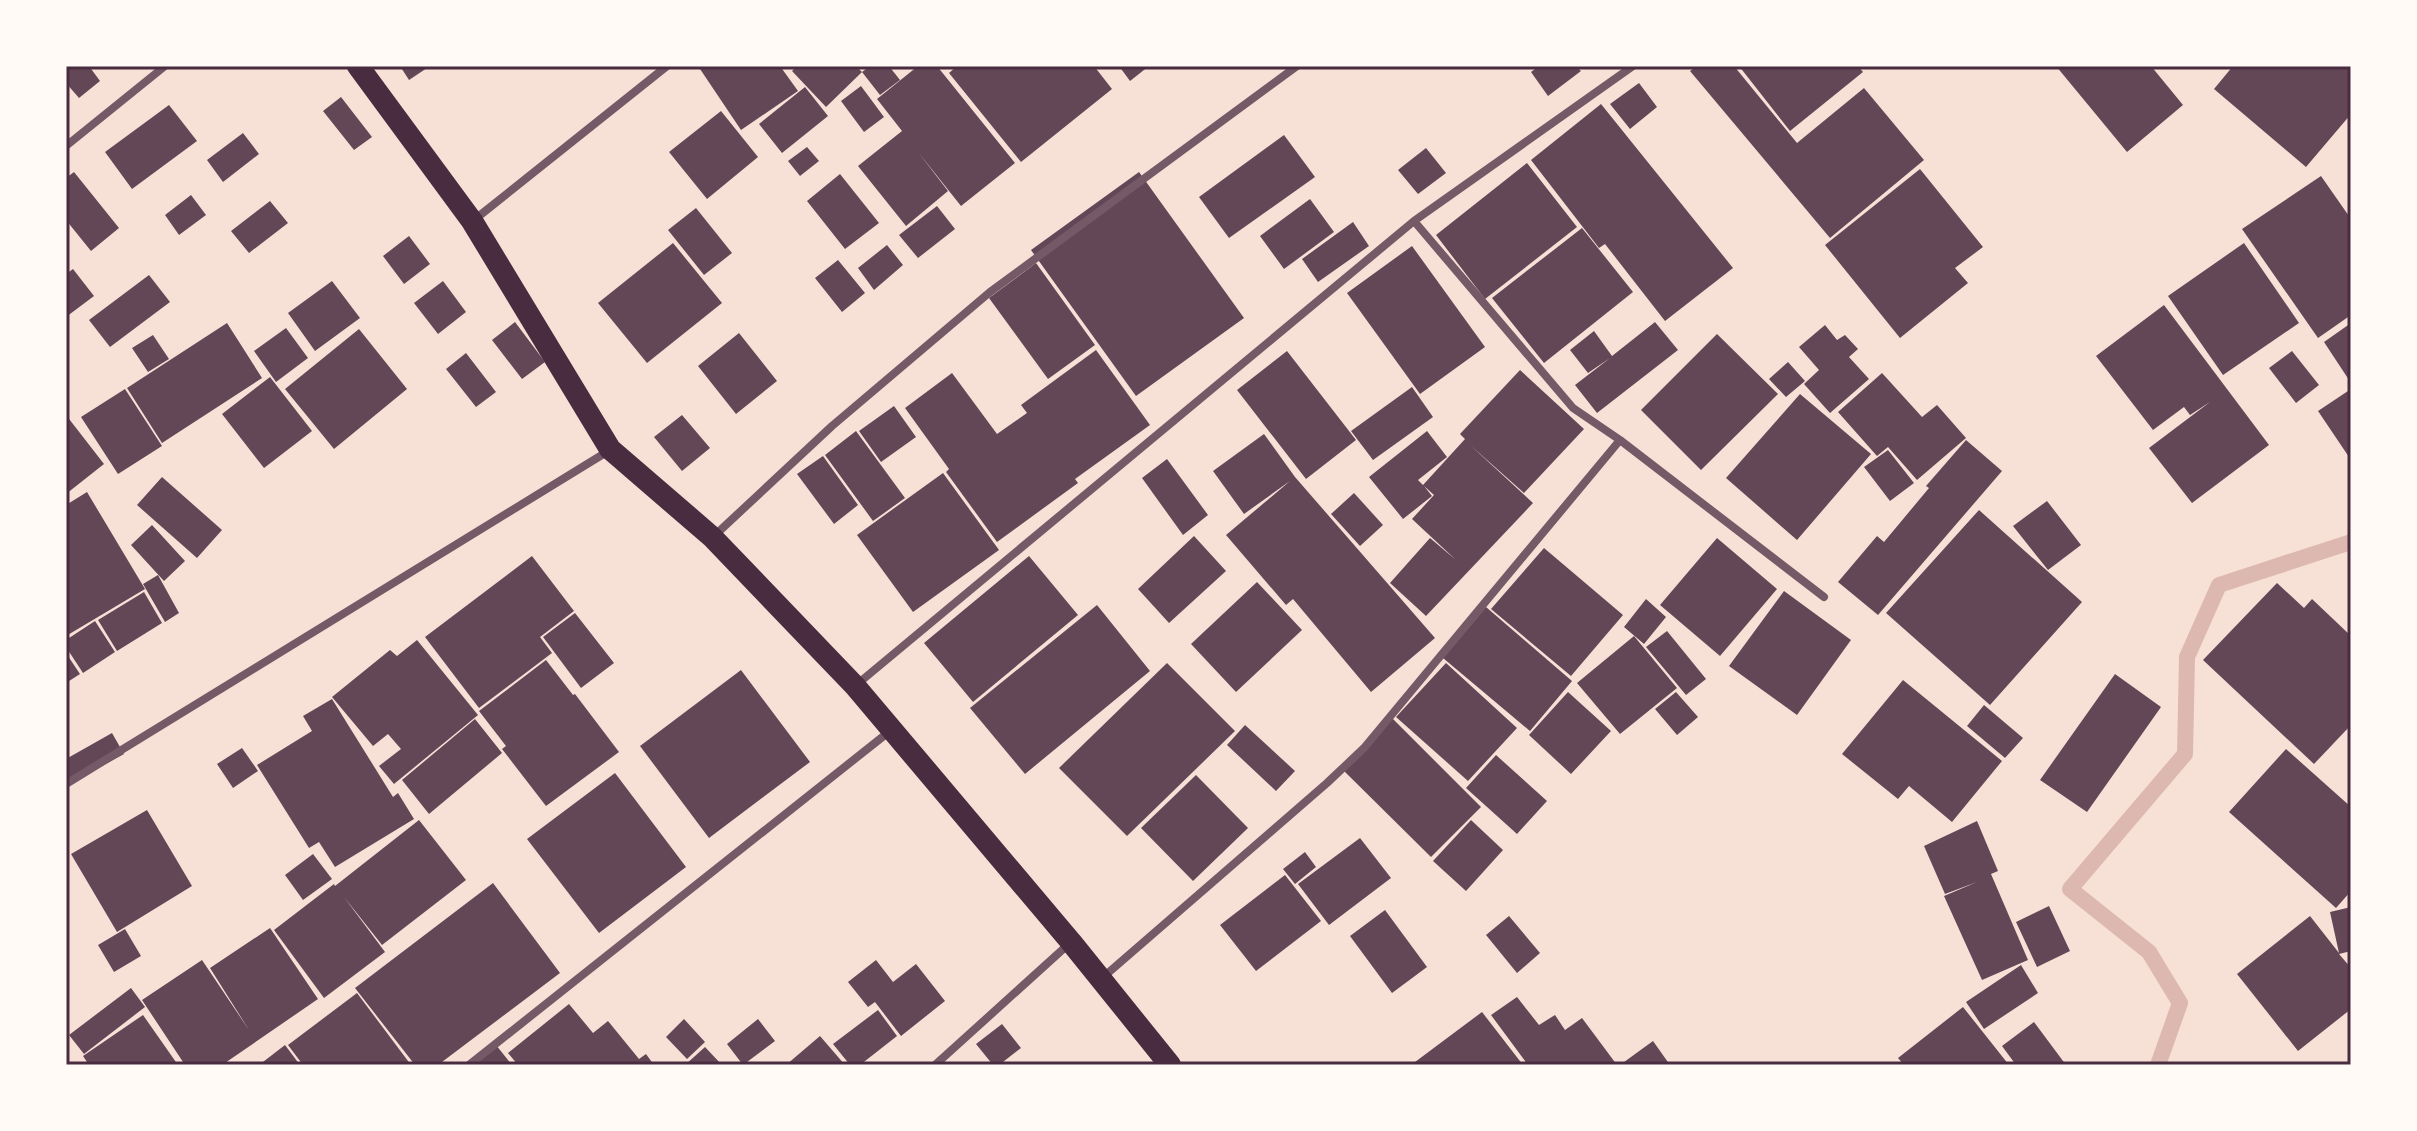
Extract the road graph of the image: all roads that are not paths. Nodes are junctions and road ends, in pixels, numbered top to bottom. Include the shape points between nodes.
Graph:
1 (165, 66) edge
2 (358, 66) edge
3 (667, 66) edge
4 (1297, 66) edge
5 (1633, 66) edge
6 (66, 146) edge
7 (472, 221) junction
8 (1414, 221) junction
9 (1620, 440) junction
10 (610, 449) junction
11 (712, 537) junction
12 (1824, 597) dead end
13 (855, 686) junction
14 (890, 731) junction
15 (66, 784) edge
16 (1071, 942) junction
17 (1101, 979) junction
18 (469, 1065) edge
19 (935, 1065) edge
20 (1170, 1065) edge

1 - 6 street
2 - 7 highway
3 - 7 street
4 - 11 street via 990,292
5 - 8 street
7 - 10 highway
8 - 9 street via 1573,408
8 - 13 street
9 - 12 street
9 - 17 street via 1364,748
10 - 11 highway
10 - 15 street
11 - 13 highway
13 - 14 highway
14 - 16 highway
14 - 18 street
16 - 17 highway
16 - 19 street
17 - 20 highway

